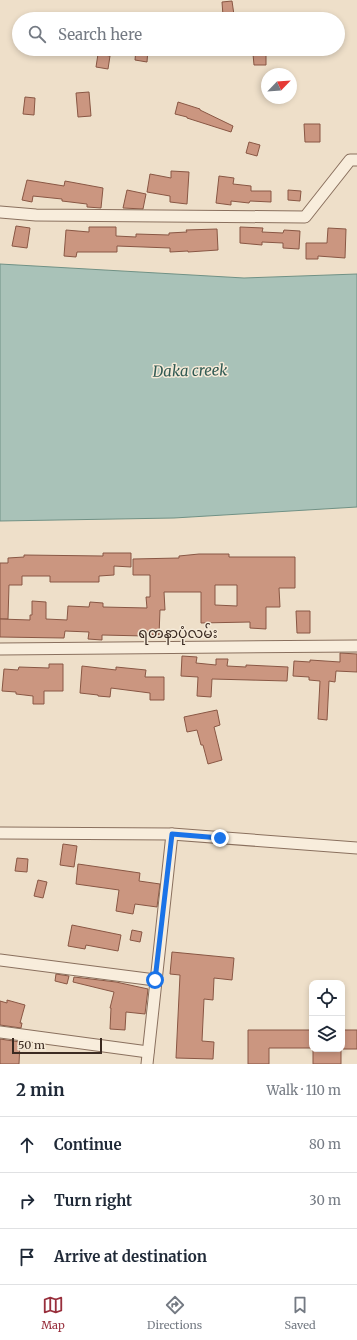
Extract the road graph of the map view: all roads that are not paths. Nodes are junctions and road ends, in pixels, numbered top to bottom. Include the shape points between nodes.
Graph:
1 (357, 160) edge
2 (0, 212) edge
3 (357, 646) edge
4 (0, 649) edge
5 (0, 833) edge
6 (172, 834) junction
7 (357, 848) edge
8 (0, 960) edge
9 (155, 980) junction
10 (0, 1032) edge
11 (148, 1052) junction
12 (147, 1064) edge

1 - 2 street via 350,160 305,217 36,215
3 - 4 street, ရတနာပုံလမ်း
5 - 6 street
6 - 7 street
6 - 9 street
8 - 9 street
9 - 11 street
10 - 11 street
11 - 12 street

